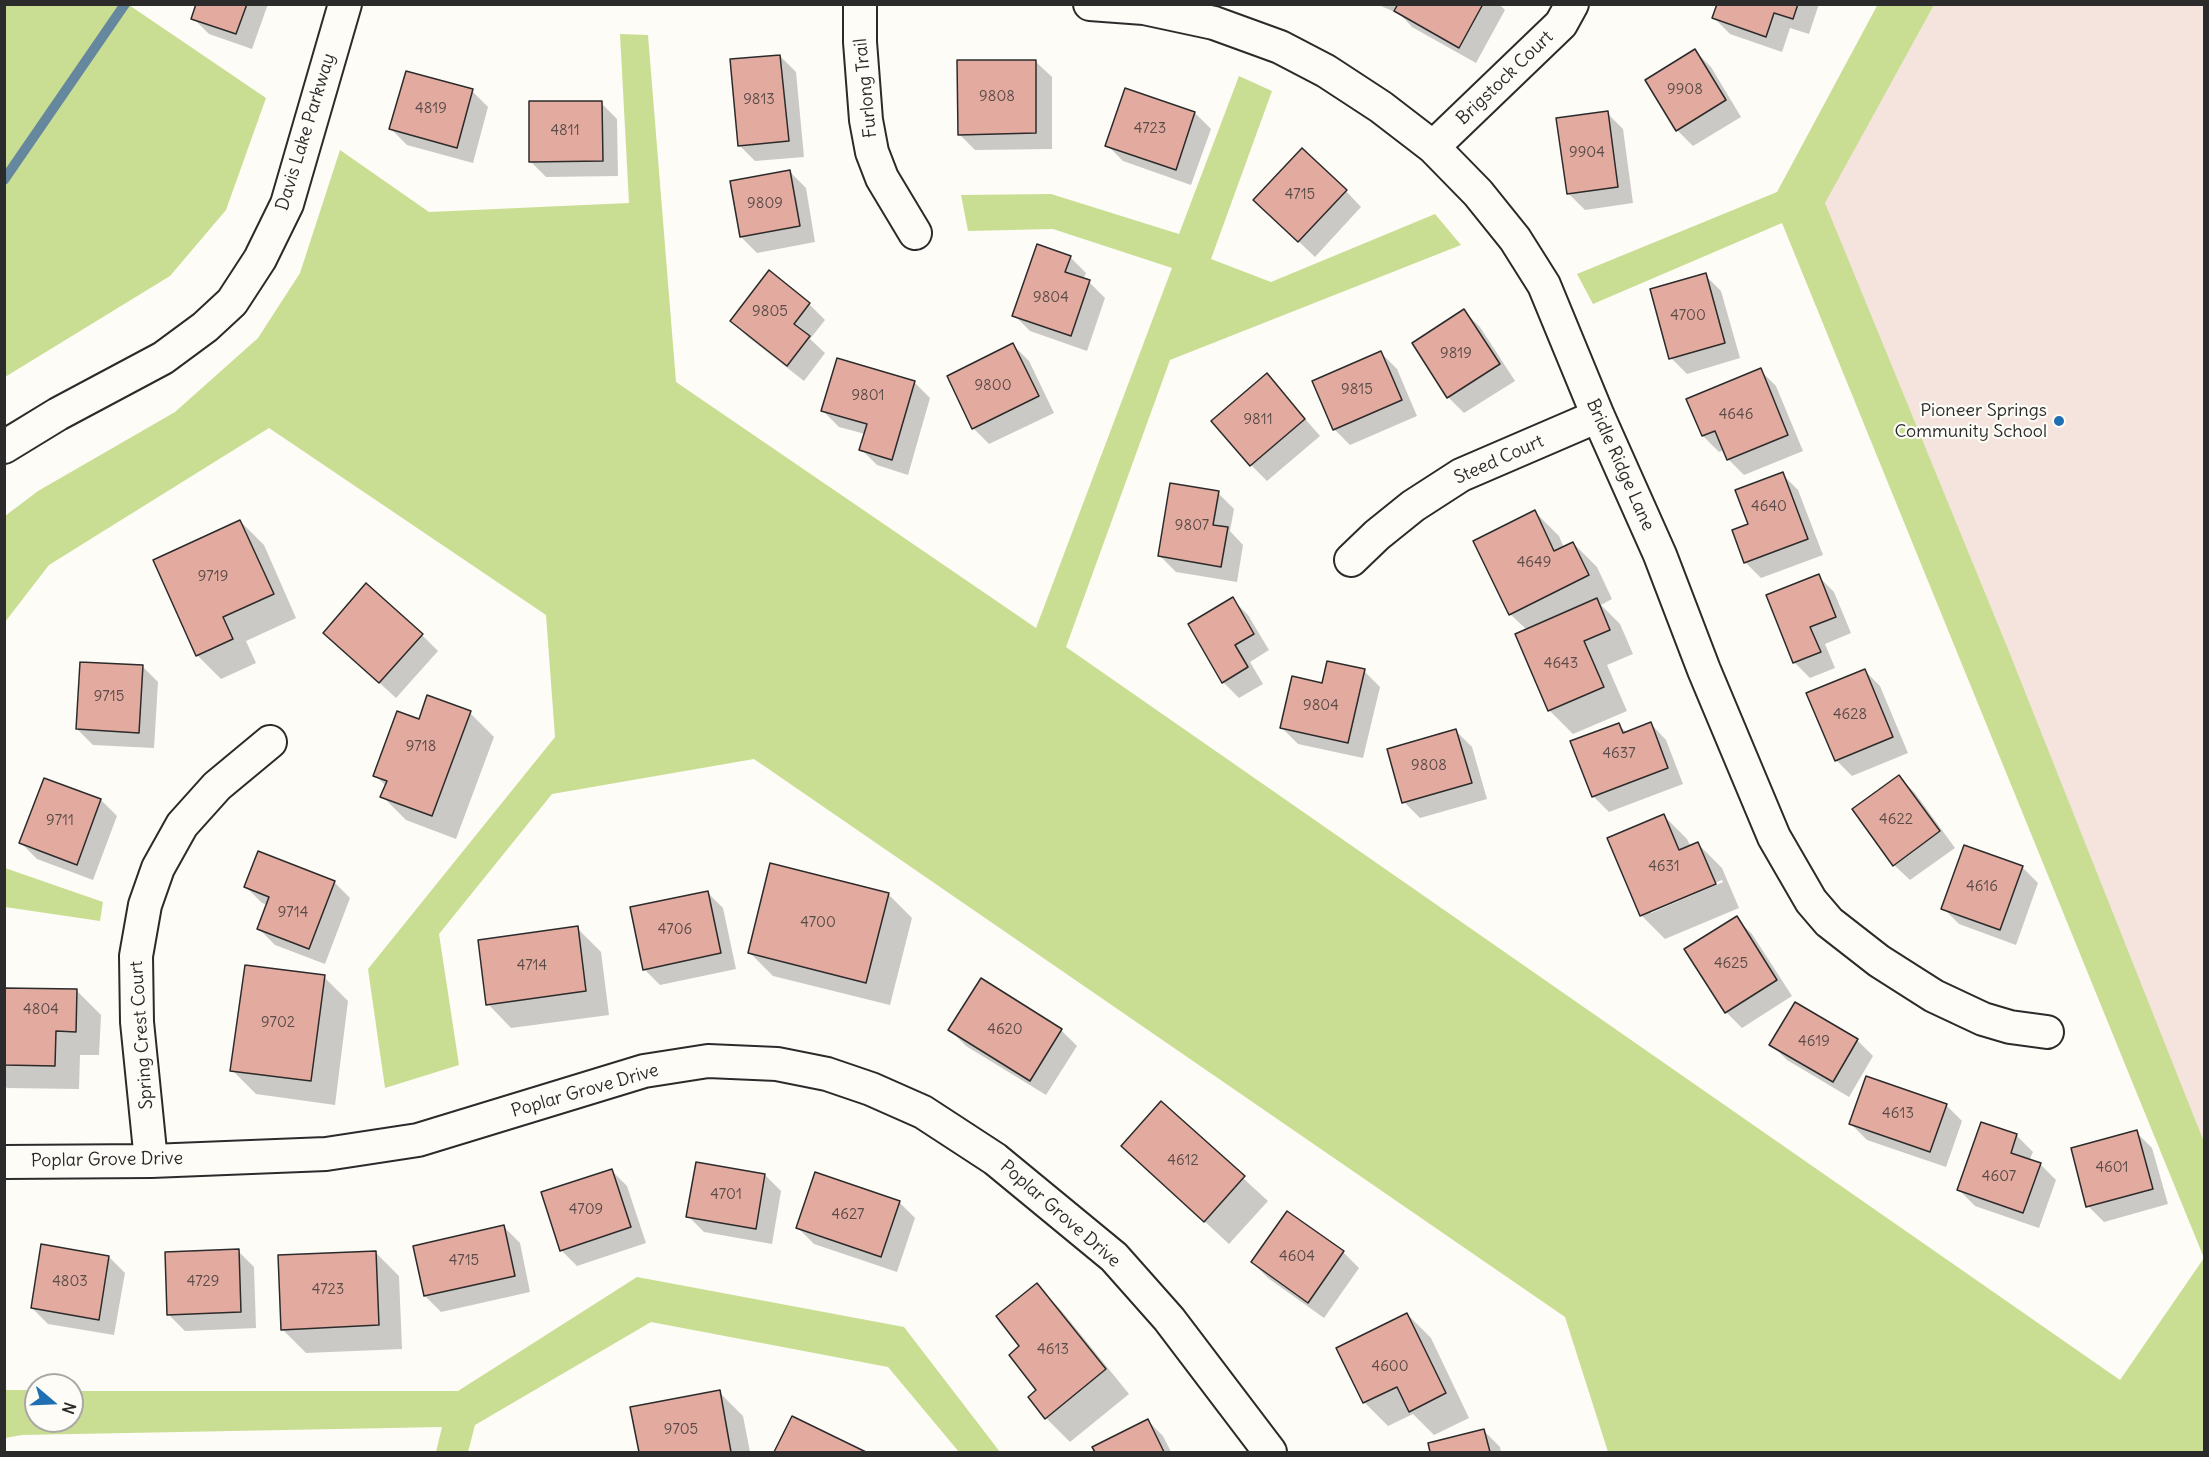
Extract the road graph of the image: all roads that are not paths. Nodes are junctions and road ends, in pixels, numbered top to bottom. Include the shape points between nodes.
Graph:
1 (345, 4) edge
2 (860, 4) edge
3 (1090, 4) edge
4 (1572, 4) edge
5 (1433, 147) junction
6 (915, 233) dead end
7 (1599, 417) junction
8 (4, 447) edge
9 (1351, 560) dead end
10 (270, 742) dead end
11 (2048, 1032) dead end
12 (151, 1161) junction
13 (4, 1162) edge
14 (1270, 1452) edge

1 - 8 street, Davis Lake Parkway via 287,204 260,259 232,302 163,358
2 - 6 street, Furlong Trail via 866,120 872,152 882,178
3 - 5 street, Bridle Ridge Lane via 1144,8 1214,23 1281,47 1381,107
4 - 5 street, Brigstock Court via 1561,24
5 - 7 street, Bridle Ridge Lane via 1515,239 1538,276
7 - 9 street, Steed Court via 1461,475 1413,506
7 - 11 street, Bridle Ridge Lane via 1660,555 1774,837 1810,902 1870,954 1934,996 1983,1019
10 - 12 street, Spring Crest Court via 217,786 182,825 158,868 145,905 136,956 137,1022
12 - 13 street, Poplar Grove Drive
12 - 14 street, Poplar Grove Drive via 326,1154 418,1140 644,1071 708,1061 777,1064 827,1074 922,1112 959,1135 995,1159 1114,1257 1168,1319

